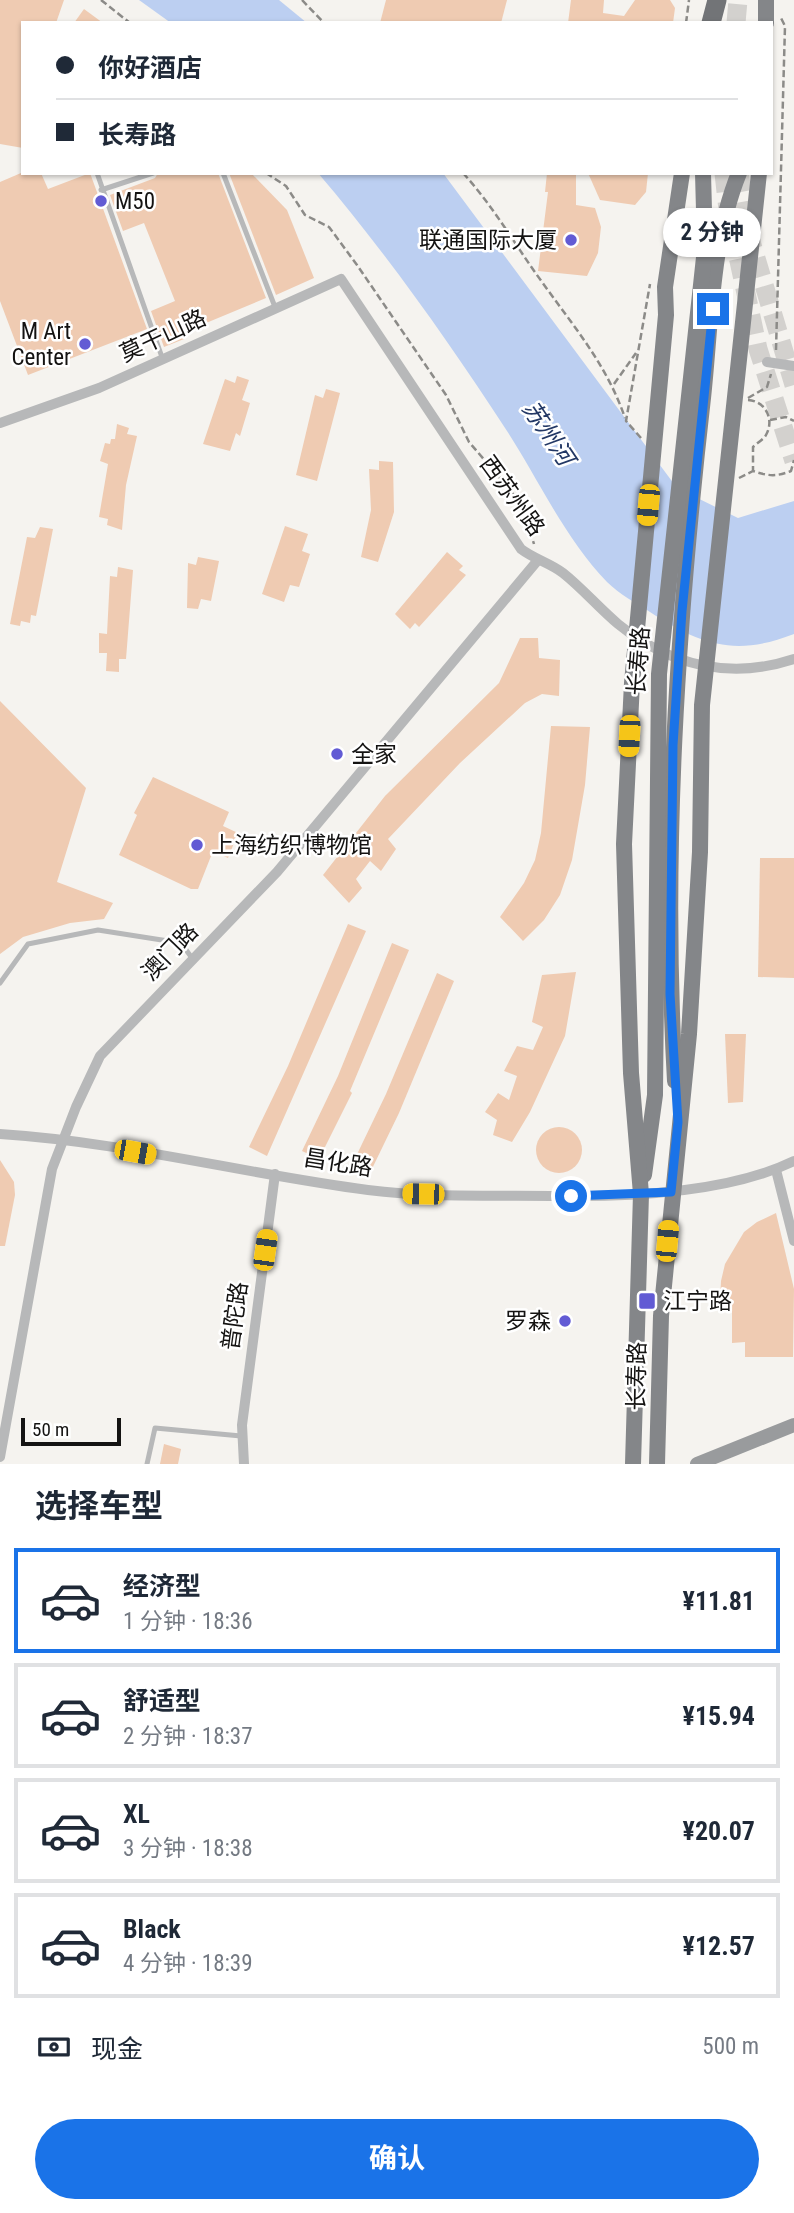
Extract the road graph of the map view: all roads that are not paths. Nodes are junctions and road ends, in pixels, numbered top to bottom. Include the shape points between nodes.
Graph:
1 (706, 0) edge
2 (717, 0) edge
3 (771, 4) edge
4 (703, 21) edge
5 (712, 21) edge
6 (767, 21) edge
7 (97, 175) edge
8 (147, 175) edge
9 (224, 175) edge
10 (682, 175) edge
11 (703, 175) edge
12 (738, 175) edge
13 (759, 175) edge
14 (101, 190) junction
15 (712, 250) junction
16 (341, 279) joint
17 (276, 308) junction
18 (163, 360) junction
19 (771, 363) road end
20 (794, 366) edge
21 (0, 424) edge
22 (538, 560) junction
23 (794, 659) edge
24 (664, 929) junction
25 (192, 958) junction
26 (0, 983) edge
27 (678, 1122) junction
28 (0, 1134) edge
29 (62, 1139) junction
30 (794, 1161) edge
31 (776, 1170) junction
32 (275, 1174) junction
33 (671, 1192) junction
34 (640, 1194) junction
35 (794, 1241) edge
36 (794, 1425) edge
37 (241, 1436) junction
38 (0, 1457) edge
39 (147, 1464) edge
40 (244, 1464) edge
41 (633, 1464) edge
42 (657, 1464) edge
43 (697, 1464) edge

1 - 4 main road
2 - 5 highway
3 - 6 main road
7 - 14 lane
8 - 14 lane
9 - 17 lane
10 - 34 main road, 长寿路 via 665,287 632,683 624,844
11 - 15 main road, 长寿路
12 - 15 main road, 长寿路
13 - 27 main road, 长寿路 via 702,705 700,852 689,1034
14 - 18 lane
15 - 24 main road, 长寿路 via 673,732
16 - 17 street, 莫干山路
16 - 22 street, 西苏州路 via 515,541
17 - 18 street, 莫干山路
18 - 21 street, 莫干山路
19 - 20 street
22 - 23 street, 西苏州路 via 565,575 633,635 677,658 737,670
22 - 25 street, 澳门路 via 277,872
24 - 27 main road, 长寿路
24 - 34 main road, 长寿路 via 655,1095
25 - 26 lane via 181,943 98,930 28,944
25 - 29 street, 澳门路 via 100,1056
27 - 33 main road, 长寿路
28 - 29 street, 昌化路
29 - 32 street, 昌化路
29 - 38 street, 澳门路 via 49,1185
30 - 31 street, 昌化路
31 - 33 street, 昌化路
31 - 35 street
32 - 34 street, 昌化路 via 398,1194
32 - 37 street, 普陀路
33 - 34 street, 昌化路
33 - 42 main road, 长寿路 via 661,1315
34 - 41 main road, 长寿路
36 - 43 main road
37 - 39 lane via 155,1428
37 - 40 street, 普陀路

